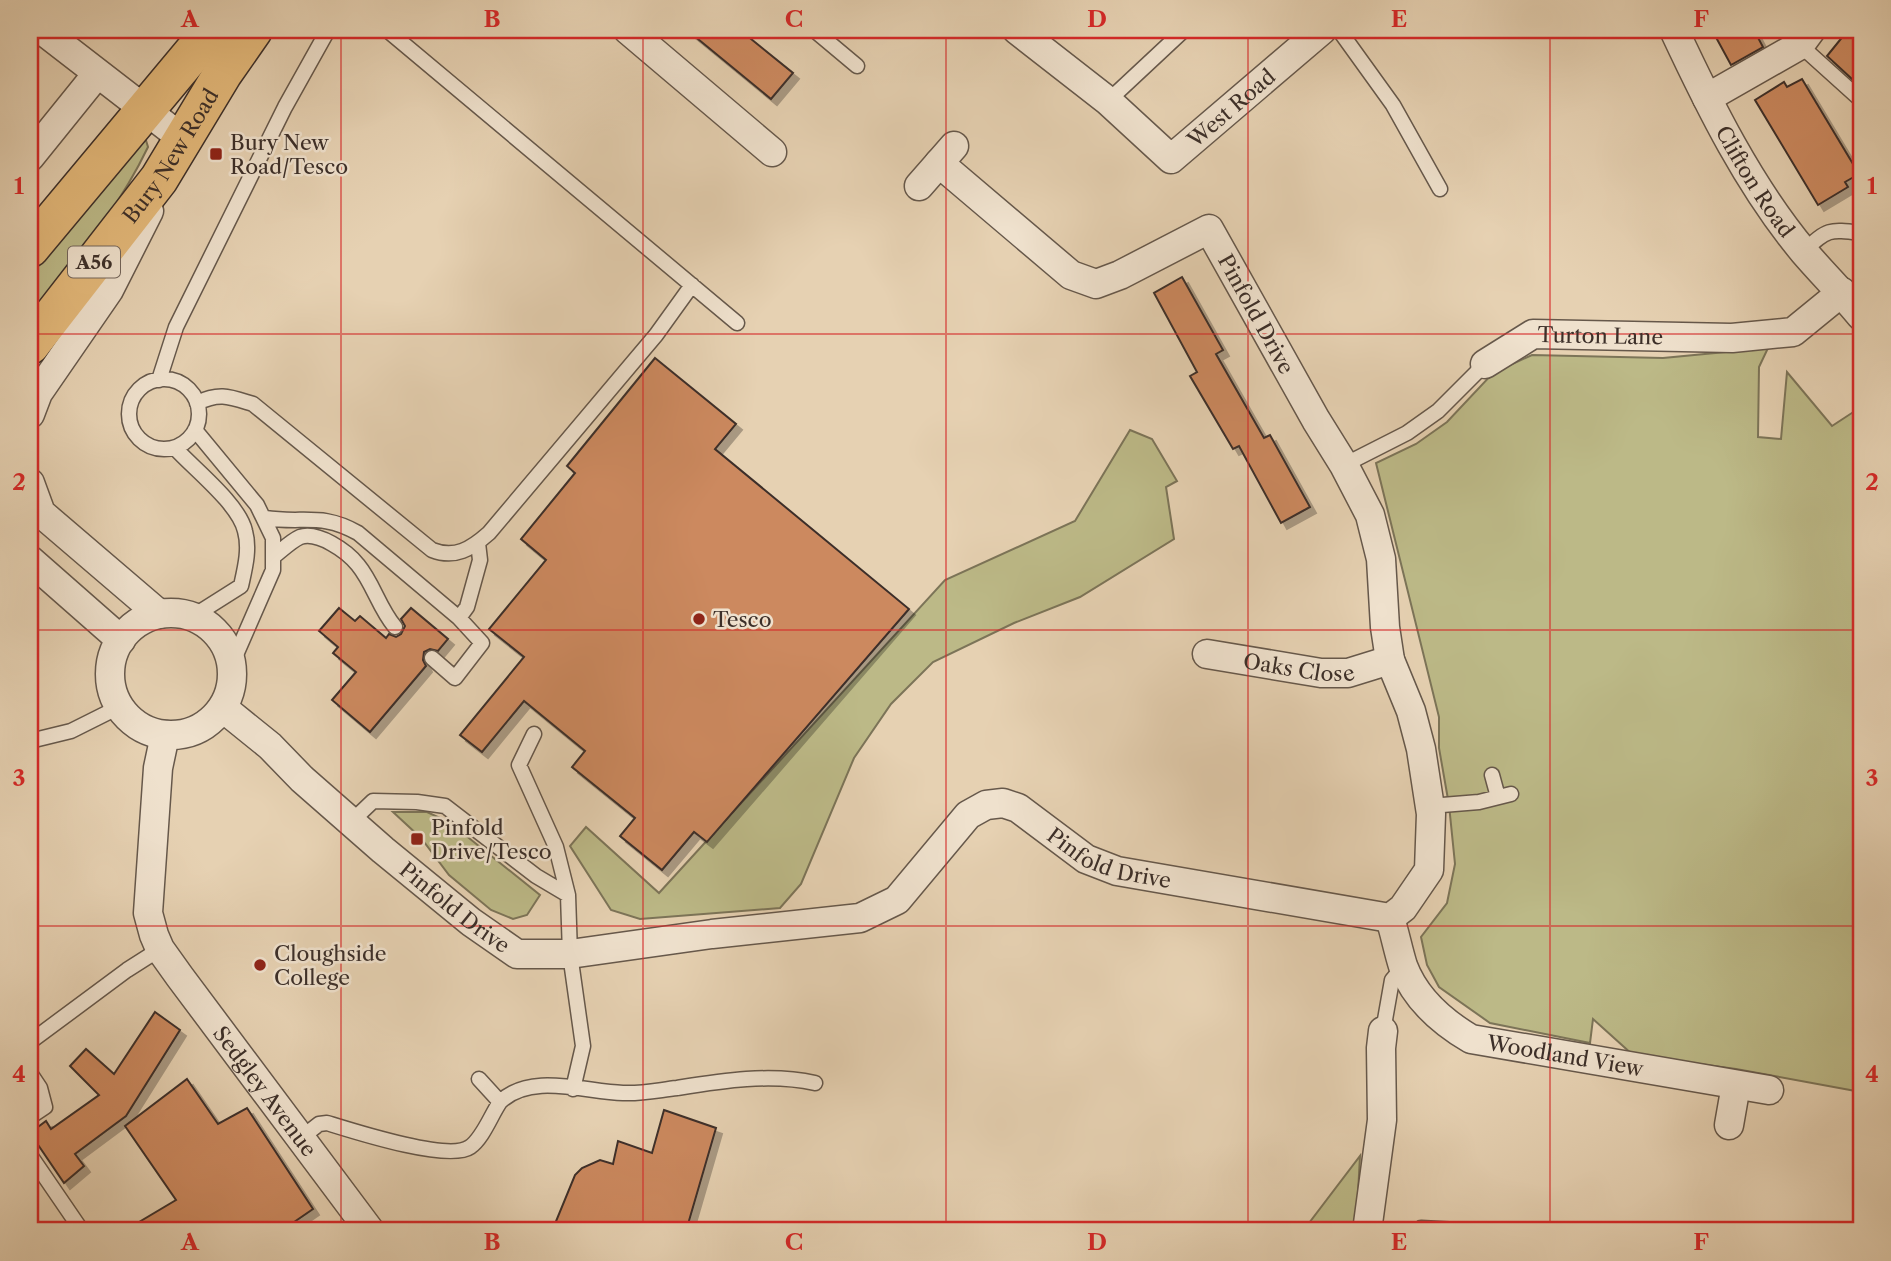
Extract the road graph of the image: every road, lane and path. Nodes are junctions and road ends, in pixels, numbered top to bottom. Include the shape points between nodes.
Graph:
1 (42, 30) edge
2 (212, 30) edge
3 (253, 30) edge
4 (328, 30) edge
5 (387, 30) edge
6 (628, 30) edge
7 (814, 30) edge
8 (1017, 30) edge
9 (1182, 30) edge
10 (1322, 30) edge
11 (1339, 30) edge
12 (1674, 30) edge
13 (1801, 35) edge
14 (857, 66) dead end
15 (97, 74) junction
16 (1706, 99) junction
17 (1861, 100) edge
18 (1108, 101) junction
19 (145, 110) junction
20 (183, 139) junction
21 (772, 152) dead end
22 (30, 157) edge
23 (159, 179) junction
24 (919, 186) dead end
25 (1440, 189) dead end
26 (1861, 233) edge
27 (30, 248) edge
28 (1804, 251) junction
29 (692, 285) junction
30 (1842, 292) junction
31 (1861, 316) edge
32 (737, 323) dead end
33 (30, 345) edge
34 (1485, 364) joint
35 (159, 380) junction
36 (197, 403) junction
37 (30, 414) edge
38 (195, 430) junction
39 (175, 448) junction
40 (1344, 465) junction
41 (30, 484) edge
42 (36, 508) edge
43 (265, 518) junction
44 (478, 543) junction
45 (273, 557) junction
46 (30, 560) edge
47 (159, 614) junction
48 (192, 617) junction
49 (459, 618) junction
50 (395, 627) dead end
51 (121, 640) junction
52 (1207, 654) dead end
53 (432, 658) dead end
54 (1390, 660) junction
55 (232, 664) junction
56 (120, 707) junction
57 (223, 708) junction
58 (534, 733) dead end
59 (165, 735) junction
60 (30, 741) edge
61 (1492, 775) dead end
62 (1430, 806) junction
63 (351, 822) junction
64 (568, 895) junction
65 (1390, 918) junction
66 (160, 949) junction
67 (570, 954) junction
68 (1404, 967) junction
69 (1383, 1031) joint
70 (30, 1042) edge
71 (30, 1073) edge
72 (480, 1079) dead end
73 (815, 1083) dead end
74 (1736, 1085) junction
75 (572, 1089) junction
76 (1769, 1090) dead end
77 (500, 1102) junction
78 (30, 1117) edge
79 (1729, 1125) dead end
80 (300, 1139) junction
81 (30, 1155) edge
82 (82, 1231) edge
83 (370, 1231) edge
84 (1367, 1231) edge
85 (1421, 1231) edge
86 (1477, 1231) edge

1 - 15 street
2 - 19 highway, Bury New Road / A56
3 - 20 highway, Bury New Road / A56
4 - 35 lane via 181,317
5 - 29 lane
6 - 21 street via 737,135
7 - 14 lane
8 - 18 street
9 - 18 lane
10 - 18 street, West Road via 1171,159
11 - 25 lane via 1392,105
12 - 16 street, Clifton Road
13 - 16 street
13 - 17 lane
15 - 19 street
15 - 22 street
16 - 28 street, Clifton Road via 1751,177
19 - 20 street
19 - 27 highway, Bury New Road / A56
20 - 23 highway, Bury New Road / A56
23 - 33 highway, Bury New Road / A56
23 - 37 street via 149,212 109,290 38,393
24 - 40 street, Pinfold Drive via 946,155 1071,275 1096,284 1209,229
26 - 28 lane via 1825,232
28 - 30 street, Clifton Road
29 - 32 lane
29 - 44 lane via 656,335
30 - 31 street, Clifton Road
30 - 34 street, Turton Lane via 1793,332 1732,338 1533,334
34 - 40 lane, Turton Lane via 1438,411 1407,433
35 - 36 lane via 179,383
35 - 39 lane via 141,387 132,399 131,425 137,438 149,446
36 - 38 lane
36 - 44 lane via 211,396 226,396 253,404 432,550 457,555
38 - 39 lane
38 - 43 lane
39 - 48 lane via 230,503 245,530 247,559 240,586
40 - 54 street, Pinfold Drive via 1370,515 1381,559
41 - 42 street
42 - 47 street
43 - 45 lane via 273,538
43 - 49 lane via 290,522 315,518 346,526
44 - 49 lane via 480,560 467,607
45 - 50 lane via 300,537 332,542 358,565
45 - 55 lane via 273,570
46 - 51 street
47 - 48 street
47 - 51 street via 131,628
48 - 55 street via 224,644
49 - 53 lane via 482,643 454,678
51 - 56 street via 110,673
52 - 54 street, Oaks Close via 1240,670 1321,673 1348,673
54 - 62 street, Pinfold Drive via 1411,711
55 - 57 street
56 - 59 street via 139,726
56 - 60 lane via 71,731
57 - 59 street via 197,730
57 - 63 street, Pinfold Drive
58 - 64 lane via 519,765 556,847
59 - 66 street, Sedgley Avenue via 158,768 148,913
61 - 62 lane via 1504,795
62 - 65 street, Pinfold Drive via 1429,870 1404,908
63 - 64 lane via 373,801 445,806
63 - 67 street, Pinfold Drive via 471,922 517,954
64 - 67 lane
65 - 67 street, Pinfold Drive via 1117,871 1086,859 1018,808 1003,803 986,805 968,815 897,900 860,918
65 - 68 street, Woodland View
66 - 70 lane
66 - 80 street, Sedgley Avenue
67 - 75 lane via 583,1046
68 - 69 lane via 1392,980
68 - 74 street, Woodland View via 1427,1004 1447,1025 1471,1039
69 - 84 street via 1382,1120
71 - 78 lane via 46,1107
72 - 77 lane
73 - 75 lane via 795,1078 624,1093
74 - 76 street, Woodland View
74 - 79 street
75 - 77 lane via 524,1087
77 - 80 lane via 475,1142 460,1152 435,1151 327,1123
80 - 83 street, Sedgley Avenue
81 - 82 lane
85 - 86 lane

